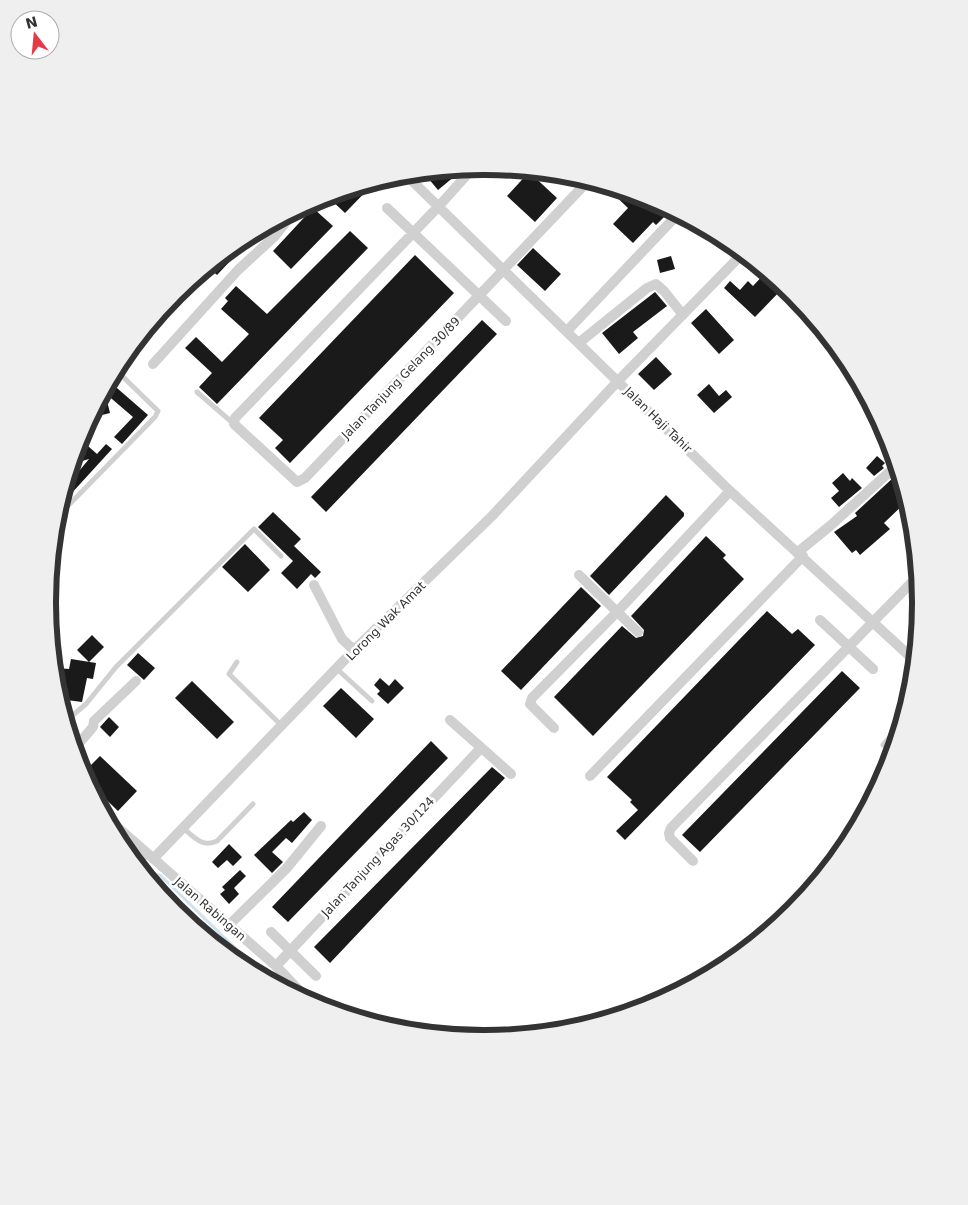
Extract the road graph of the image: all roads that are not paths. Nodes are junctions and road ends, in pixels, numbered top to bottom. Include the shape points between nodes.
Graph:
1 (466, 176) edge
2 (413, 181) edge
3 (583, 186) edge
4 (438, 207) junction
5 (387, 208) dead end
6 (673, 219) edge
7 (283, 225) edge
8 (413, 233) junction
9 (737, 258) edge
10 (503, 271) junction
11 (480, 296) junction
12 (683, 315) junction
13 (506, 321) dead end
14 (567, 331) junction
15 (580, 342) junction
16 (153, 364) dead end
17 (122, 376) edge
18 (618, 381) junction
19 (197, 392) dead end
20 (234, 424) junction
21 (891, 471) edge
22 (730, 491) junction
23 (67, 507) edge
24 (801, 554) junction
25 (281, 556) dead end
26 (580, 575) dead end
27 (911, 583) edge
28 (314, 585) dead end
29 (618, 611) junction
30 (820, 620) dead end
31 (873, 623) junction
32 (638, 632) dead end
33 (849, 647) junction
34 (354, 650) junction
35 (908, 655) edge
36 (237, 662) dead end
37 (337, 669) junction
38 (873, 669) dead end
39 (136, 681) dead end
40 (372, 701) dead end
41 (72, 716) edge
42 (450, 720) dead end
43 (281, 726) junction
44 (554, 728) dead end
45 (890, 736) edge
46 (80, 742) edge
47 (882, 745) dead end
48 (480, 749) junction
49 (510, 774) dead end
50 (590, 776) dead end
51 (253, 804) dead end
52 (321, 826) dead end
53 (183, 828) junction
54 (125, 835) edge
55 (137, 846) junction
56 (134, 849) edge
57 (149, 856) junction
58 (143, 860) edge
59 (693, 861) dead end
60 (228, 926) junction
61 (271, 932) dead end
62 (290, 950) junction
63 (276, 966) junction
64 (316, 976) dead end
65 (295, 986) edge

1 - 4 street
2 - 4 street, Jalan Haji Tahir
3 - 10 street, Jalan Tanjung Gelang 30/89
4 - 8 street
4 - 10 street, Jalan Haji Tahir
5 - 8 street
6 - 14 street
7 - 16 street
8 - 11 street
8 - 20 street via 241,410
9 - 12 street, Lorong Wak Amat
10 - 11 street, Jalan Tanjung Gelang 30/89
10 - 14 street, Jalan Haji Tahir
11 - 13 street
11 - 20 street, Jalan Tanjung Gelang 30/89 via 305,478 297,482
12 - 15 street via 656,284
12 - 18 street, Lorong Wak Amat
14 - 15 street, Jalan Haji Tahir
15 - 18 street, Jalan Haji Tahir
17 - 23 lane via 158,411
18 - 22 street, Jalan Haji Tahir
18 - 34 street, Lorong Wak Amat via 492,516
19 - 20 lane
21 - 24 street
22 - 24 street, Jalan Haji Tahir
22 - 29 street
24 - 31 street, Jalan Haji Tahir
24 - 50 street
25 - 41 lane via 254,529 116,667
26 - 29 street
27 - 31 street
28 - 34 street via 342,639
29 - 32 street
29 - 44 street via 532,698 530,704
30 - 33 street
31 - 33 street
31 - 35 street, Jalan Haji Tahir
33 - 38 street
33 - 59 street via 671,828 670,838
34 - 37 street, Lorong Wak Amat
36 - 43 lane via 229,674
37 - 40 lane
37 - 43 street, Lorong Wak Amat
39 - 46 street via 94,721
42 - 48 street
43 - 53 street, Lorong Wak Amat
45 - 47 lane
48 - 49 street
48 - 62 street, Jalan Tanjung Agas 30/124
51 - 53 lane via 217,841 210,844 202,843
52 - 60 street via 286,869
53 - 57 street, Lorong Wak Amat
54 - 55 street, Jalan Rabingan
55 - 56 street
55 - 57 street, Jalan Rabingan
57 - 58 street, Lorong Wak Amat
57 - 60 street, Jalan Rabingan
60 - 63 street, Jalan Rabingan
61 - 62 street
62 - 63 street, Jalan Tanjung Agas 30/124
62 - 64 street
63 - 65 street, Jalan Rabingan

